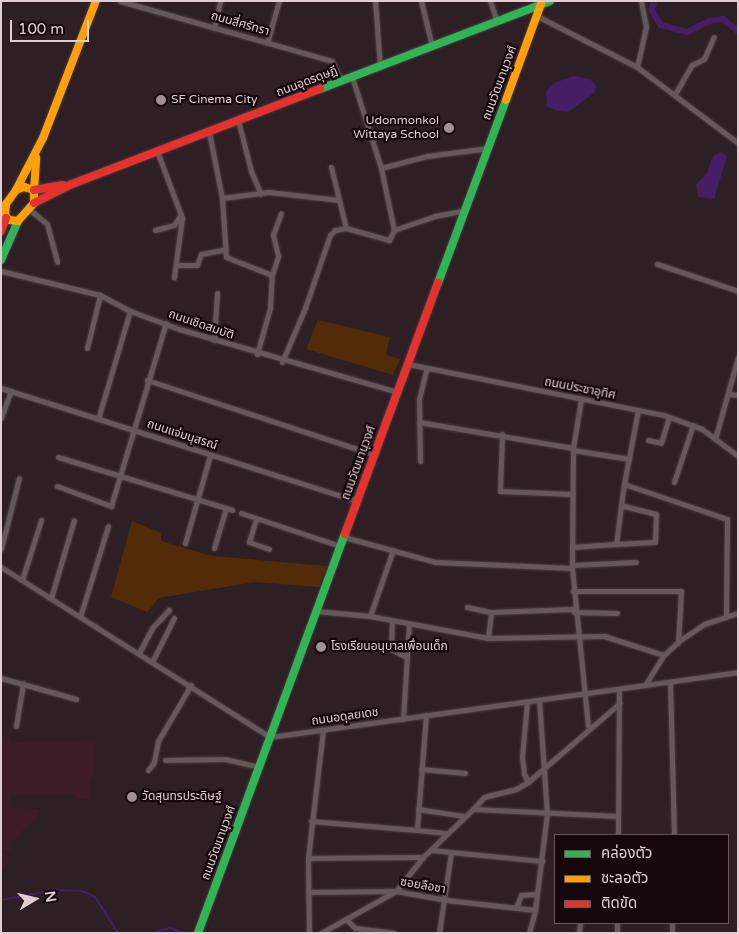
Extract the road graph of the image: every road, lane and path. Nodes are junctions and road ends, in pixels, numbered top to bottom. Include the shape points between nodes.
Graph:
1 (96, 1) edge
2 (120, 1) edge
3 (220, 1) edge
4 (279, 1) edge
5 (375, 1) edge
6 (421, 1) edge
7 (490, 1) edge
8 (550, 1) edge
9 (641, 1) edge
10 (542, 3) edge
11 (537, 16) junction
12 (497, 21) junction
13 (214, 28) junction
14 (714, 37) dead end
15 (267, 42) junction
16 (432, 46) junction
17 (380, 66) junction
18 (637, 67) junction
19 (352, 77) junction
20 (341, 81) junction
21 (675, 94) junction
22 (238, 120) junction
23 (209, 132) junction
24 (738, 144) edge
25 (488, 148) junction
26 (157, 152) junction
27 (36, 156) junction
28 (331, 167) dead end
29 (380, 168) junction
30 (72, 184) junction
31 (16, 190) junction
32 (34, 190) junction
33 (260, 194) junction
34 (222, 198) junction
35 (339, 200) junction
36 (4, 206) edge
37 (32, 206) junction
38 (465, 210) junction
39 (281, 213) dead end
40 (181, 214) junction
41 (4, 218) edge
42 (18, 221) junction
43 (346, 228) junction
44 (155, 230) dead end
45 (394, 230) junction
46 (1, 231) edge
47 (226, 249) junction
48 (1, 260) edge
49 (57, 262) dead end
50 (176, 264) junction
51 (657, 264) dead end
52 (1, 270) edge
53 (272, 275) junction
54 (174, 277) dead end
55 (738, 291) edge
56 (217, 292) dead end
57 (100, 295) junction
58 (130, 312) junction
59 (166, 323) junction
60 (214, 340) junction
61 (87, 348) dead end
62 (257, 354) junction
63 (738, 357) edge
64 (282, 362) junction
65 (408, 364) junction
66 (427, 368) junction
67 (147, 380) junction
68 (1, 388) edge
69 (11, 391) junction
70 (397, 392) junction
71 (729, 394) junction
72 (738, 395) edge
73 (581, 400) junction
74 (638, 410) junction
75 (669, 417) junction
76 (1, 418) edge
77 (98, 419) junction
78 (419, 422) junction
79 (692, 425) junction
80 (133, 430) junction
81 (502, 434) junction
82 (715, 439) junction
83 (648, 440) dead end
84 (573, 449) junction
85 (210, 454) junction
86 (375, 454) junction
87 (58, 456) dead end
88 (738, 456) edge
89 (629, 459) junction
90 (420, 461) dead end
91 (119, 476) junction
92 (19, 478) dead end
93 (674, 482) dead end
94 (624, 484) junction
95 (57, 486) dead end
96 (574, 494) junction
97 (198, 500) junction
98 (357, 502) junction
99 (621, 505) junction
100 (241, 513) dead end
101 (256, 519) junction
102 (41, 520) dead end
103 (74, 520) dead end
104 (108, 526) dead end
105 (344, 537) junction
106 (185, 544) dead end
107 (616, 544) junction
108 (340, 546) junction
109 (572, 547) junction
110 (214, 548) dead end
111 (1, 549) edge
112 (269, 549) dead end
113 (393, 550) junction
114 (636, 562) dead end
115 (1, 566) edge
116 (572, 566) junction
117 (22, 580) junction
118 (573, 591) junction
119 (51, 598) junction
120 (467, 608) dead end
121 (169, 610) dead end
122 (574, 610) junction
123 (316, 611) junction
124 (491, 612) junction
125 (617, 613) dead end
126 (738, 613) edge
127 (726, 615) junction
128 (370, 616) junction
129 (80, 617) junction
130 (174, 618) dead end
131 (392, 620) junction
132 (410, 623) junction
133 (576, 634) junction
134 (488, 638) junction
135 (678, 642) junction
136 (140, 651) junction
137 (664, 655) junction
138 (406, 657) junction
139 (152, 660) junction
140 (738, 672) edge
141 (1, 678) edge
142 (670, 682) junction
143 (23, 684) junction
144 (191, 685) junction
145 (645, 685) junction
146 (619, 689) junction
147 (583, 694) junction
148 (76, 699) dead end
149 (539, 700) junction
150 (527, 702) junction
151 (620, 703) junction
152 (426, 715) junction
153 (403, 719) junction
154 (588, 725) dead end
155 (16, 726) dead end
156 (324, 730) junction
157 (270, 737) junction
158 (166, 760) dead end
159 (259, 767) junction
160 (420, 769) junction
161 (148, 770) dead end
162 (544, 770) junction
163 (465, 773) dead end
164 (528, 782) junction
165 (418, 809) junction
166 (473, 809) junction
167 (547, 814) junction
168 (464, 816) junction
169 (618, 816) junction
170 (311, 821) junction
171 (417, 830) junction
172 (447, 832) junction
173 (618, 834) edge
174 (674, 834) edge
175 (432, 850) junction
176 (451, 852) junction
177 (424, 857) junction
178 (308, 858) junction
179 (542, 861) junction
180 (396, 891) junction
181 (308, 892) junction
182 (537, 894) junction
183 (446, 900) junction
184 (516, 908) junction
185 (535, 910) junction
186 (346, 919) junction
187 (198, 931) edge
188 (309, 933) edge
189 (321, 933) edge
190 (394, 933) edge
191 (439, 933) edge
192 (529, 933) edge

1 - 27 street
2 - 13 street, ถนนสี่ศรัทรา
3 - 13 street
4 - 15 street
5 - 17 street
6 - 16 street
7 - 12 street
8 - 10 street, ถนนอุดรดุษฎี
9 - 18 street via 646,27
10 - 11 street, ถนนวัฒนานุวงศ์
10 - 12 street, ถนนอุดรดุษฎี
11 - 18 street
11 - 25 street, ถนนวัฒนานุวงศ์
12 - 16 street, ถนนอุดรดุษฎี
13 - 15 street, ถนนสี่ศรัทรา
14 - 21 street via 704,59 692,65
15 - 20 street, ถนนสี่ศรัทรา via 332,61
16 - 17 street, ถนนอุดรดุษฎี
17 - 19 street, ถนนอุดรดุษฎี
18 - 21 street via 648,78
19 - 20 street, ถนนอุดรดุษฎี
19 - 29 street
20 - 22 street, ถนนอุดรดุษฎี
21 - 24 street
22 - 23 street, ถนนอุดรดุษฎี
22 - 33 street
23 - 26 street, ถนนอุดรดุษฎี
23 - 34 street
25 - 29 street via 427,156
25 - 38 street, ถนนวัฒนานุวงศ์
26 - 30 street, ถนนอุดรดุษฎี
26 - 40 street
27 - 31 street
27 - 32 street
28 - 35 street
29 - 45 street
30 - 32 street, ถนนอุดรดุษฎี
30 - 37 street, ถนนอุดรดุษฎี
31 - 32 street, ถนนอุดรดุษฎี via 24,186
31 - 36 street
32 - 37 street
33 - 34 street
33 - 35 street via 284,193
34 - 47 street
35 - 43 street
36 - 41 street
37 - 42 street, ถนนอุดรดุษฎี
37 - 49 street via 47,224
38 - 45 street
38 - 65 street, ถนนวัฒนานุวงศ์
39 - 53 street via 273,235 278,250
40 - 44 street via 174,225
40 - 50 street via 182,230
41 - 42 street
41 - 46 street
42 - 48 street
43 - 45 street via 386,240 392,239
43 - 64 street via 334,230 330,235
47 - 50 street via 201,254 197,265
47 - 53 street via 228,259
50 - 54 street
51 - 55 street
52 - 57 street, ถนนเชิดสมบัติ
53 - 62 street via 270,308
56 - 60 street
57 - 58 street, ถนนเชิดสมบัติ
57 - 61 street
58 - 59 street, ถนนเชิดสมบัติ
58 - 77 street
59 - 60 street, ถนนเชิดสมบัติ
59 - 67 street
60 - 62 street, ถนนเชิดสมบัติ
62 - 64 street, ถนนเชิดสมบัติ
63 - 71 street
64 - 70 street, ถนนเชิดสมบัติ
65 - 66 street, ถนนประชาอุทิศ
65 - 70 street, ถนนวัฒนานุวงศ์
66 - 73 street, ถนนประชาอุทิศ
66 - 78 street via 419,399
67 - 80 street
67 - 86 street
68 - 69 street, ถนนแจ่มนุสรณ์
69 - 76 street
69 - 77 street, ถนนแจ่มนุสรณ์
70 - 86 street, ถนนวัฒนานุวงศ์
71 - 72 street
71 - 82 street
73 - 74 street, ถนนประชาอุทิศ
73 - 84 street
74 - 75 street, ถนนประชาอุทิศ
74 - 89 street
75 - 79 street, ถนนประชาอุทิศ
75 - 83 street via 661,443
77 - 80 street, ถนนแจ่มนุสรณ์
78 - 81 street
78 - 90 street
79 - 82 street, ถนนประชาอุทิศ
79 - 93 street
80 - 85 street, ถนนแจ่มนุสรณ์
80 - 91 street
81 - 84 street
81 - 96 street via 500,492
82 - 88 street, ถนนประชาอุทิศ
84 - 89 street
84 - 96 street
85 - 97 street
85 - 98 street, ถนนแจ่มนุสรณ์
86 - 98 street, ถนนวัฒนานุวงศ์
87 - 91 street
89 - 94 street
91 - 95 street via 111,506
91 - 97 street
92 - 111 street
94 - 99 street
94 - 127 street via 726,519
96 - 109 street
97 - 106 street
97 - 110 street via 229,509
98 - 105 street, ถนนวัฒนานุวงศ์
99 - 107 street
99 - 107 street via 656,514 655,542
100 - 101 street
101 - 108 street
101 - 112 street via 248,542
102 - 117 street
103 - 119 street
104 - 129 street
105 - 108 street, ถนนวัฒนานุวงศ์
105 - 113 street
107 - 109 street
108 - 123 street, ถนนวัฒนานุวงศ์
109 - 116 street
113 - 116 street via 435,562
113 - 128 street
114 - 116 street
115 - 117 street
116 - 118 street
117 - 119 street
118 - 122 street
118 - 135 street via 681,591
119 - 129 street
120 - 124 street
121 - 136 street via 152,628
122 - 124 street
122 - 125 street
122 - 133 street
123 - 128 street
123 - 157 street, ถนนวัฒนานุวงศ์
124 - 134 street
126 - 127 street
127 - 135 street via 704,624
128 - 131 street
129 - 136 street
130 - 139 street
131 - 132 street
131 - 138 street via 391,650
132 - 134 street
132 - 138 street
133 - 134 street
133 - 137 street via 604,636
133 - 147 street
135 - 137 street
136 - 139 street
137 - 145 street
138 - 153 street
139 - 144 street
140 - 142 street, ถนนอดุลยเดช
141 - 143 street
142 - 145 street, ถนนอดุลยเดช
142 - 174 street
143 - 148 street
143 - 155 street
144 - 157 street
144 - 161 street via 158,741 154,762
145 - 146 street, ถนนอดุลยเดช
146 - 147 street, ถนนอดุลยเดช
146 - 151 street
147 - 149 street, ถนนอดุลยเดช
147 - 154 street
149 - 150 street, ถนนอดุลยเดช
149 - 162 street
150 - 152 street, ถนนอดุลยเดช
150 - 164 street via 522,757
151 - 162 street
151 - 169 street
152 - 153 street, ถนนอดุลยเดช
152 - 160 street
153 - 156 street, ถนนอดุลยเดช
156 - 157 street, ถนนอดุลยเดช
156 - 170 street
157 - 159 street, ถนนวัฒนานุวงศ์
158 - 159 street via 225,759
159 - 187 street, ถนนวัฒนานุวงศ์
160 - 163 street
160 - 165 street
162 - 164 street
162 - 167 street
164 - 166 street via 516,789 484,797
165 - 168 street
165 - 171 street
166 - 167 street
166 - 168 street
167 - 169 street
167 - 179 street
168 - 172 street
169 - 173 street
170 - 171 street
170 - 178 street
171 - 172 street
172 - 175 street
175 - 176 street
175 - 177 street
176 - 179 street
176 - 183 street
177 - 178 street
177 - 180 street
178 - 181 street
179 - 182 street
180 - 181 street, ซอยลือชา
180 - 183 street, ซอยลือชา
180 - 186 street
181 - 188 street
182 - 184 street via 521,896
182 - 185 street
183 - 184 street, ซอยลือชา
183 - 191 street
184 - 185 street, ซอยลือชา
185 - 192 street
186 - 189 street
186 - 190 street via 355,928

